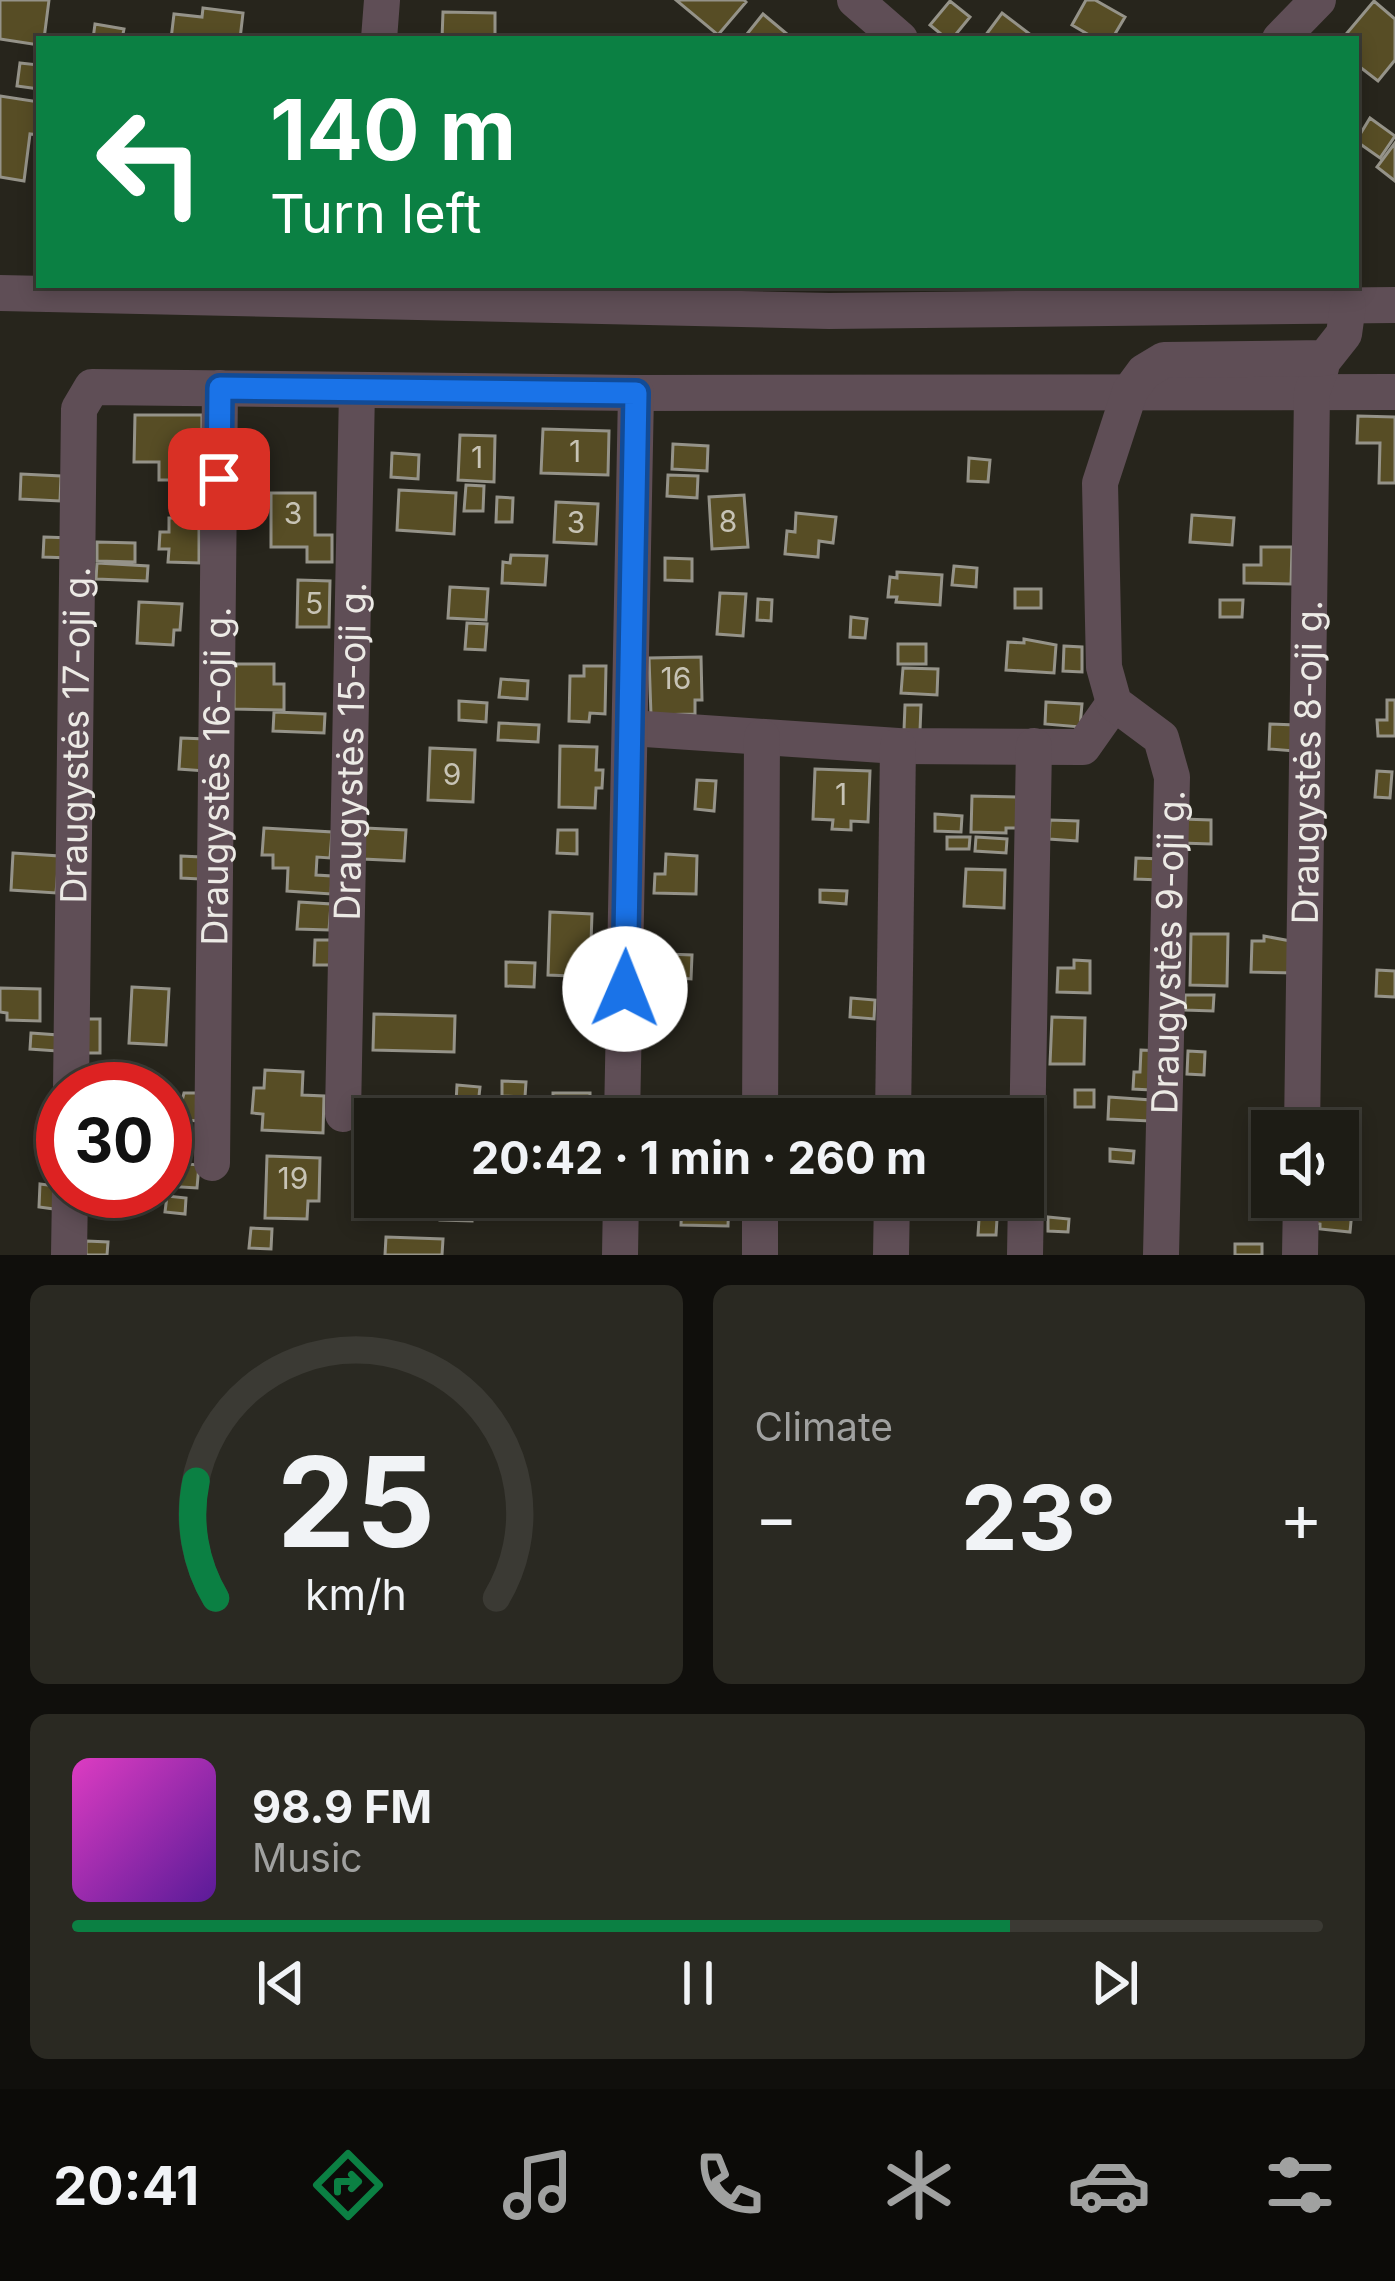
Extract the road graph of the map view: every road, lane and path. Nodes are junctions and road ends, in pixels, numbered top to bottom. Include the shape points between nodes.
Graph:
1 (382, 0) edge
2 (855, 0) edge
3 (1318, 0) edge
4 (379, 36) edge
5 (897, 36) edge
6 (1283, 36) edge
7 (0, 293) edge
8 (363, 294) edge
9 (1143, 295) edge
10 (1348, 305) junction
11 (1395, 305) edge
12 (1319, 375) junction
13 (220, 388) junction
14 (356, 390) junction
15 (1130, 391) junction
16 (1395, 392) edge
17 (636, 393) junction
18 (1114, 703) junction
19 (630, 728) junction
20 (762, 737) junction
21 (898, 746) junction
22 (1034, 746) junction
23 (71, 1062) edge
24 (622, 1098) edge
25 (760, 1098) edge
26 (892, 1098) edge
27 (1302, 1110) edge
28 (343, 1114) dead end
29 (212, 1162) dead end
30 (70, 1218) edge
31 (621, 1218) edge
32 (760, 1218) edge
33 (892, 1218) edge
34 (1301, 1218) edge
35 (69, 1255) edge
36 (620, 1255) edge
37 (760, 1255) edge
38 (891, 1255) edge
39 (1025, 1255) edge
40 (1161, 1255) edge
41 (1300, 1255) edge

1 - 4 street
2 - 5 street
3 - 6 street
7 - 8 street
8 - 9 street via 829,311
9 - 10 street
10 - 11 street
10 - 12 street via 1344,334
12 - 15 street
12 - 16 street
12 - 27 street, Draugystės 8-oji g.
13 - 14 street
13 - 23 street, Draugystės 17-oji g. via 92,387 79,409
13 - 29 street, Draugystės 16-oji g.
14 - 17 street
14 - 28 street, Draugystės 15-oji g.
15 - 17 street
15 - 18 street via 1100,483 1105,668
17 - 19 street
18 - 22 street via 1083,747
18 - 40 street, Draugystės 9-oji g. via 1161,738 1172,777
19 - 20 street
19 - 24 street
20 - 21 street
20 - 25 street
21 - 22 street
21 - 26 street
22 - 39 street
30 - 35 street
31 - 36 street
32 - 37 street
33 - 38 street
34 - 41 street

